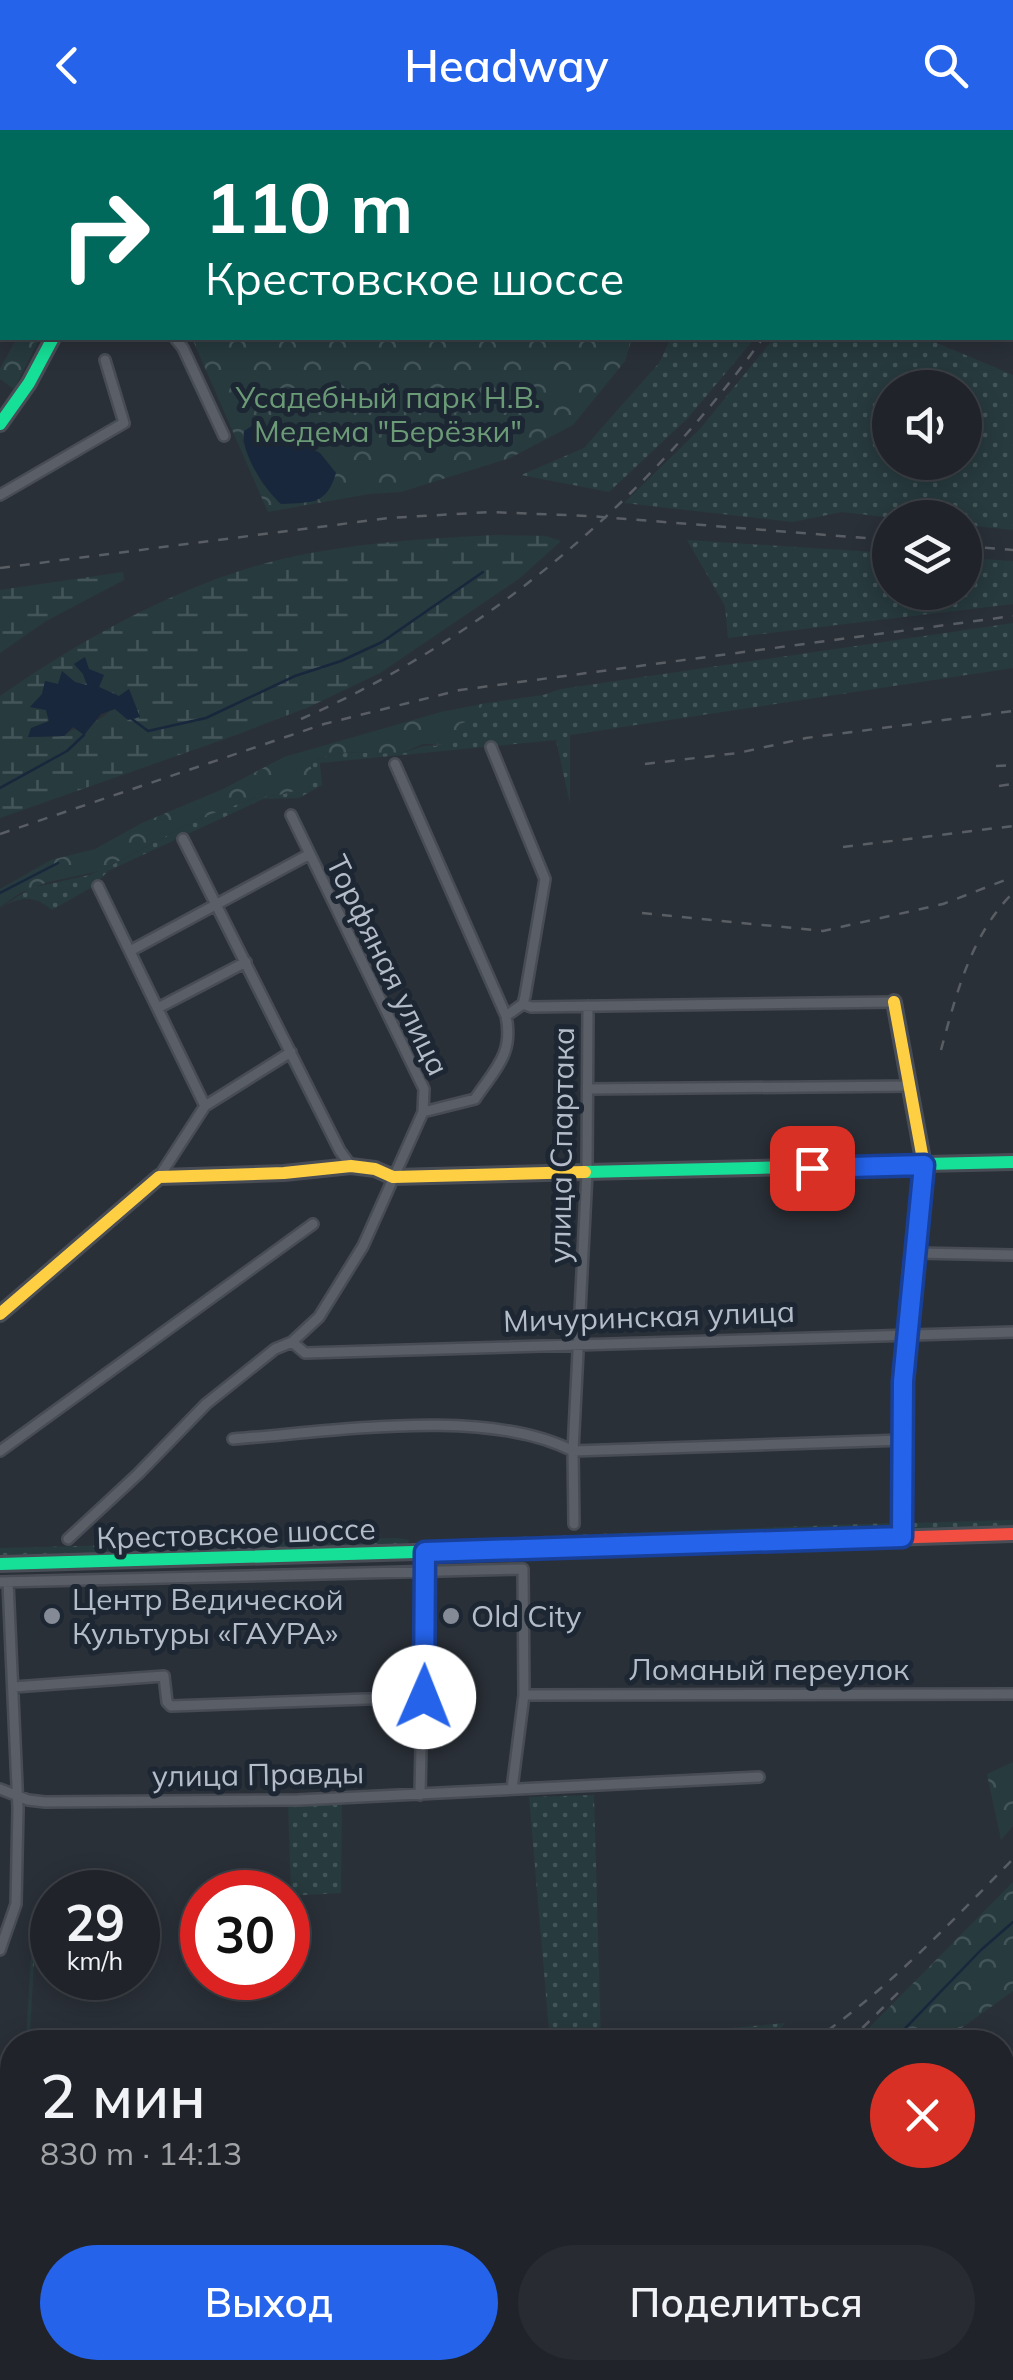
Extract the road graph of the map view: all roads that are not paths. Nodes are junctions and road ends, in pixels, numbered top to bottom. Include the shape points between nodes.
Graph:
1 (52, 340) edge
2 (176, 340) edge
3 (104, 360) dead end
4 (0, 424) edge
5 (224, 436) dead end
6 (0, 495) edge
7 (492, 747) dead end
8 (395, 764) dead end
9 (291, 815) dead end
10 (183, 839) dead end
11 (308, 854) junction
12 (98, 886) dead end
13 (218, 906) junction
14 (130, 951) junction
15 (246, 962) junction
16 (894, 1002) joint
17 (523, 1004) junction
18 (588, 1006) junction
19 (158, 1008) junction
20 (506, 1016) junction
21 (291, 1052) junction
22 (910, 1086) junction
23 (588, 1089) junction
24 (205, 1106) junction
25 (423, 1112) junction
26 (1013, 1162) edge
27 (924, 1165) junction
28 (351, 1166) junction
29 (588, 1172) junction
30 (392, 1177) junction
31 (159, 1178) junction
32 (313, 1224) dead end
33 (918, 1253) junction
34 (1013, 1255) edge
35 (0, 1314) edge
36 (1013, 1332) edge
37 (909, 1333) junction
38 (292, 1342) junction
39 (581, 1342) junction
40 (234, 1439) dead end
41 (903, 1440) junction
42 (0, 1451) edge
43 (573, 1451) junction
44 (574, 1524) dead end
45 (1013, 1534) edge
46 (902, 1537) junction
47 (68, 1539) dead end
48 (425, 1552) junction
49 (0, 1564) edge
50 (426, 1572) junction
51 (4, 1582) edge
52 (14, 1687) junction
53 (524, 1694) junction
54 (1013, 1694) edge
55 (424, 1697) junction
56 (759, 1777) dead end
57 (0, 1789) edge
58 (512, 1789) junction
59 (16, 1794) junction
60 (420, 1795) junction
61 (0, 1950) edge

1 - 4 street
2 - 5 street
3 - 6 street via 124,423
7 - 17 street via 544,879
8 - 20 street
9 - 11 street, Торфяная улица
10 - 13 street
11 - 13 street
11 - 25 street, Торфяная улица via 424,1089
12 - 14 street
13 - 14 street
13 - 15 street
14 - 19 street
15 - 19 street
15 - 21 street
16 - 18 street
16 - 22 street
17 - 18 street
17 - 20 street
18 - 23 street, улица Спартака
19 - 24 street
20 - 25 street via 508,1051 475,1099
21 - 24 street
21 - 28 street
22 - 23 street
22 - 27 street
23 - 29 street, улица Спартака
24 - 31 street
25 - 30 street, Торфяная улица
26 - 27 street
27 - 29 street
27 - 33 street
28 - 30 street
28 - 31 street
29 - 30 street
29 - 39 street, улица Спартака
30 - 38 street, Торфяная улица via 340,1287
31 - 35 street
32 - 42 street
33 - 34 street
33 - 37 street
36 - 37 street, Мичуринская улица
37 - 39 street, Мичуринская улица
37 - 41 street
38 - 39 street, Мичуринская улица via 305,1353
38 - 47 street, Торфяная улица via 206,1404
39 - 43 street, улица Спартака
40 - 43 street via 464,1424 551,1440
41 - 43 street
41 - 46 street
43 - 44 street, улица Спартака
45 - 46 street, Крестовское шоссе
46 - 48 street, Крестовское шоссе
48 - 49 street, Крестовское шоссе
48 - 50 street
50 - 51 street
50 - 53 street via 523,1569
50 - 55 street
51 - 52 street
52 - 55 street via 164,1676 171,1706
52 - 59 street
53 - 54 street, Ломаный переулок
53 - 58 street
55 - 60 street
56 - 58 street, улица Правды
57 - 59 street, улица Правды
58 - 60 street, улица Правды
59 - 60 street, улица Правды via 46,1802
59 - 61 street via 16,1904

